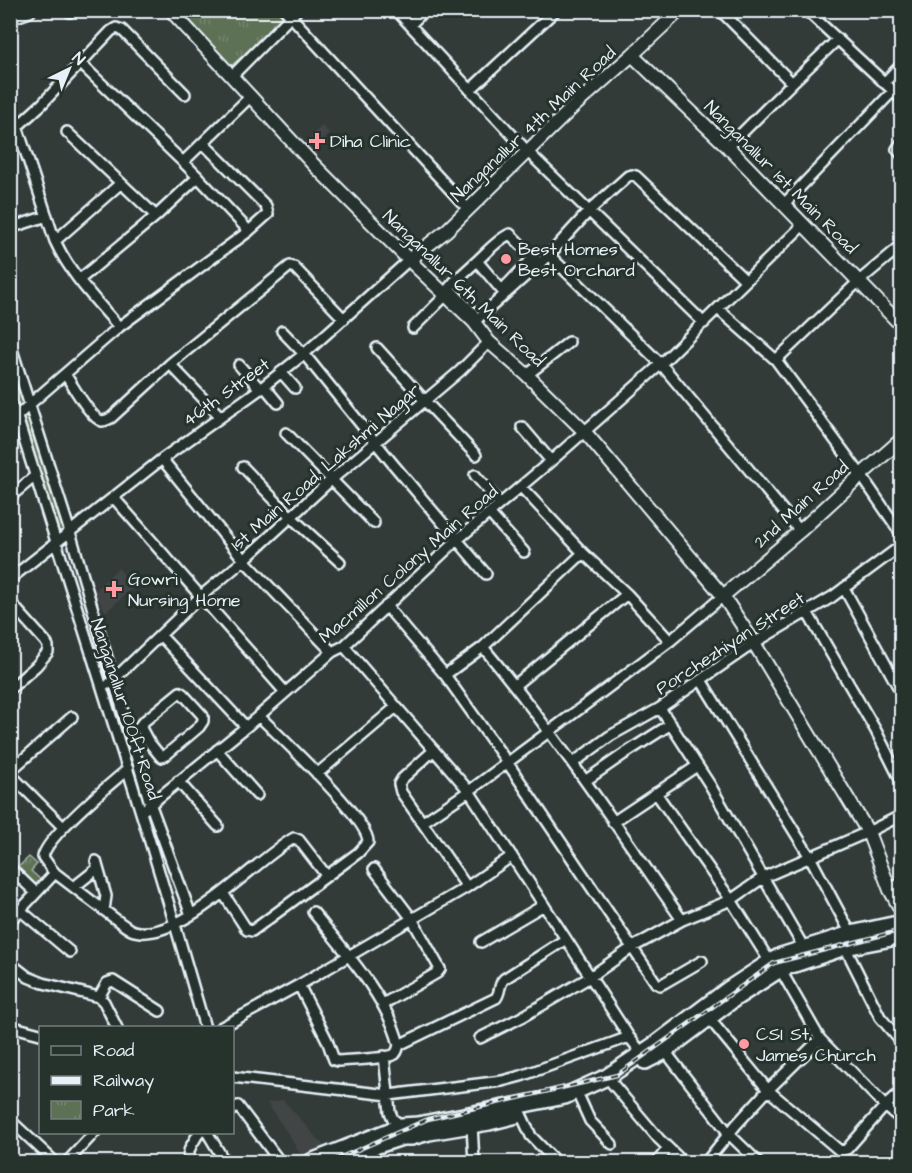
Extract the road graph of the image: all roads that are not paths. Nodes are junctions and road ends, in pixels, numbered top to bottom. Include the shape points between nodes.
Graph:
1 (173, 10) edge
2 (396, 10) edge
3 (425, 10) edge
4 (556, 10) edge
5 (680, 10) edge
6 (720, 10) edge
7 (806, 10) edge
8 (30, 12) edge
9 (291, 13) edge
10 (10, 19) edge
11 (410, 25) junction
12 (838, 39) junction
13 (632, 56) junction
14 (80, 63) junction
15 (902, 64) edge
16 (232, 76) junction
17 (792, 83) junction
18 (884, 83) junction
19 (470, 90) junction
20 (893, 91) junction
21 (185, 94) dead end
22 (251, 96) junction
23 (902, 99) edge
24 (10, 105) edge
25 (18, 126) junction
26 (67, 132) dead end
27 (203, 142) junction
28 (902, 142) edge
29 (728, 147) junction
30 (528, 152) junction
31 (902, 155) edge
32 (183, 162) junction
33 (198, 177) junction
34 (121, 183) junction
35 (784, 204) junction
36 (468, 209) junction
37 (589, 211) junction
38 (47, 216) junction
39 (156, 216) junction
40 (804, 224) junction
41 (10, 228) edge
42 (249, 231) junction
43 (55, 241) junction
44 (902, 245) edge
45 (549, 255) junction
46 (409, 260) junction
47 (477, 261) junction
48 (537, 261) junction
49 (79, 280) junction
50 (746, 281) junction
51 (859, 282) junction
52 (504, 292) junction
53 (446, 295) junction
54 (718, 309) junction
55 (473, 318) junction
56 (344, 319) junction
57 (704, 323) junction
58 (902, 326) edge
59 (119, 327) junction
60 (413, 327) dead end
61 (282, 331) dead end
62 (489, 342) junction
63 (569, 342) dead end
64 (11, 344) edge
65 (377, 348) dead end
66 (304, 354) junction
67 (776, 360) junction
68 (170, 364) junction
69 (661, 364) junction
70 (239, 365) dead end
71 (281, 372) junction
72 (65, 374) junction
73 (527, 375) junction
74 (262, 387) junction
75 (295, 388) dead end
76 (425, 401) junction
77 (10, 402) edge
78 (278, 403) dead end
79 (30, 404) junction
80 (220, 417) junction
81 (14, 420) edge
82 (522, 427) dead end
83 (585, 432) junction
84 (286, 433) dead end
85 (902, 439) edge
86 (376, 443) junction
87 (477, 455) dead end
88 (162, 459) junction
89 (551, 461) junction
90 (243, 467) dead end
91 (475, 475) dead end
92 (861, 475) junction
93 (35, 476) junction
94 (331, 480) junction
95 (521, 487) junction
96 (10, 497) edge
97 (114, 498) junction
98 (500, 504) junction
99 (489, 513) junction
100 (291, 517) junction
101 (374, 523) dead end
102 (800, 531) junction
103 (70, 532) junction
104 (902, 535) edge
105 (457, 540) junction
106 (56, 543) junction
107 (902, 545) edge
108 (524, 552) dead end
109 (584, 553) junction
110 (244, 560) junction
111 (340, 562) dead end
112 (486, 574) dead end
113 (10, 579) edge
114 (844, 588) junction
115 (627, 594) junction
116 (723, 596) junction
117 (201, 597) junction
118 (10, 602) edge
119 (386, 606) junction
120 (807, 612) junction
121 (160, 635) junction
122 (670, 641) junction
123 (754, 643) junction
124 (344, 646) junction
125 (483, 647) junction
126 (332, 652) junction
127 (445, 675) junction
128 (701, 680) junction
129 (113, 681) junction
130 (515, 685) junction
131 (10, 688) edge
132 (103, 690) junction
133 (285, 692) junction
134 (902, 694) edge
135 (396, 707) junction
136 (660, 708) junction
137 (259, 716) junction
138 (72, 717) dead end
139 (671, 724) junction
140 (246, 727) junction
141 (548, 732) junction
142 (151, 744) junction
143 (218, 750) junction
144 (434, 750) junction
145 (135, 753) junction
146 (507, 762) junction
147 (573, 763) junction
148 (697, 766) junction
149 (128, 769) junction
150 (10, 773) edge
151 (317, 774) junction
152 (178, 781) junction
153 (585, 781) junction
154 (902, 783) edge
155 (469, 791) junction
156 (656, 793) junction
157 (257, 795) dead end
158 (150, 803) junction
159 (141, 812) junction
160 (902, 815) edge
161 (423, 822) junction
162 (613, 822) junction
163 (218, 826) dead end
164 (63, 827) junction
165 (868, 832) junction
166 (512, 856) junction
167 (810, 857) junction
168 (10, 868) edge
169 (374, 869) dead end
170 (55, 873) junction
171 (326, 875) junction
172 (764, 877) junction
173 (902, 882) edge
174 (74, 887) junction
175 (467, 887) junction
176 (890, 890) junction
177 (36, 893) junction
178 (223, 893) junction
179 (731, 900) junction
180 (544, 904) junction
181 (20, 910) junction
182 (104, 910) junction
183 (313, 912) dead end
184 (902, 912) edge
185 (191, 915) junction
186 (412, 919) junction
187 (682, 920) junction
188 (10, 921) edge
189 (902, 923) edge
190 (176, 924) junction
191 (902, 936) edge
192 (566, 939) junction
193 (848, 940) junction
194 (481, 942) dead end
195 (633, 947) junction
196 (804, 948) junction
197 (70, 952) dead end
198 (349, 956) junction
199 (702, 962) dead end
200 (10, 963) edge
201 (775, 965) junction
202 (590, 976) junction
203 (299, 984) junction
204 (99, 997) junction
205 (382, 1004) junction
206 (160, 1011) dead end
207 (708, 1017) junction
208 (10, 1026) edge
209 (116, 1026) edge
210 (204, 1026) edge
211 (224, 1026) edge
212 (39, 1034) edge
213 (629, 1037) junction
214 (480, 1038) dead end
215 (820, 1039) junction
216 (902, 1043) edge
217 (399, 1045) junction
218 (654, 1054) junction
219 (384, 1056) junction
220 (234, 1077) edge
221 (611, 1082) junction
222 (768, 1090) junction
223 (902, 1091) edge
224 (388, 1095) junction
225 (580, 1099) junction
226 (885, 1106) junction
227 (234, 1109) edge
228 (521, 1114) junction
229 (10, 1120) edge
230 (902, 1120) edge
231 (472, 1125) junction
232 (402, 1131) junction
233 (93, 1134) edge
234 (198, 1134) edge
235 (208, 1134) edge
236 (730, 1135) junction
237 (612, 1144) dead end
238 (668, 1149) junction
239 (366, 1157) edge
240 (55, 1162) edge
241 (67, 1162) edge
242 (190, 1162) edge
243 (225, 1162) edge
244 (280, 1162) edge
245 (311, 1162) edge
246 (338, 1162) edge
247 (474, 1162) edge
248 (556, 1162) edge
249 (657, 1162) edge
250 (683, 1162) edge
251 (706, 1162) edge
252 (758, 1162) edge

1 - 16 street, Nanganallur 6th Main Road
2 - 11 street
3 - 11 street
4 - 19 street
5 - 13 street, Nanganallur 4th Main Road
6 - 17 street
7 - 12 street
8 - 10 street
9 - 16 street
9 - 36 street
11 - 19 street
12 - 17 street
12 - 18 street
13 - 29 street, Nanganallur 1st Main Road
13 - 30 street, Nanganallur 4th Main Road
14 - 21 street via 118,28
14 - 25 street
14 - 32 street
15 - 18 street
16 - 22 street, Nanganallur 6th Main Road
17 - 29 street
18 - 20 street
19 - 30 street
20 - 23 street
20 - 35 street
22 - 27 street
22 - 46 street, Nanganallur 6th Main Road
24 - 25 street
25 - 38 street
26 - 34 street
27 - 32 street
27 - 42 street via 266,206 268,214
28 - 31 street via 897,149
29 - 35 street, Nanganallur 1st Main Road
30 - 36 street, Nanganallur 4th Main Road
30 - 37 street
32 - 33 street
33 - 39 street
33 - 42 street
34 - 39 street
34 - 43 street
35 - 40 street, Nanganallur 1st Main Road
36 - 46 street, Nanganallur 4th Main Road
37 - 45 street
37 - 50 street via 628,176 636,176
37 - 57 street
38 - 41 street
38 - 43 street
39 - 49 street
40 - 50 street, Macmillon Colony Main Road
40 - 51 street, Nanganallur 1st Main Road
42 - 59 street
43 - 49 street
44 - 51 street
45 - 48 street
45 - 69 street
46 - 53 street, Nanganallur 6th Main Road
46 - 56 street, 46th Street
47 - 48 street via 510,234
47 - 52 street
47 - 55 street via 449,288
48 - 52 street
49 - 59 street
50 - 54 street, Macmillon Colony Main Road
51 - 58 street, Nanganallur 1st Main Road
51 - 67 street
52 - 55 street
53 - 55 street, Nanganallur 6th Main Road
53 - 60 street
54 - 57 street, Macmillon Colony Main Road
54 - 67 street
55 - 62 street, Nanganallur 6th Main Road
56 - 66 street, 46th Street
56 - 68 street via 290,266
57 - 69 street, Macmillon Colony Main Road
59 - 72 street
61 - 66 street
62 - 73 street, Nanganallur 6th Main Road
62 - 76 street, 1st Main Road, Lakshmi Nagar
63 - 73 street
64 - 79 street
65 - 76 street
66 - 71 street, 46th Street
66 - 86 street
67 - 92 street
68 - 72 street via 106,421 92,414
68 - 80 street
69 - 83 street, Macmillon Colony Main Road
69 - 102 street
70 - 74 street
71 - 74 street, 46th Street
71 - 75 street
72 - 79 street
73 - 83 street, Nanganallur 6th Main Road
74 - 78 street
74 - 80 street, 46th Street
76 - 86 street, 1st Main Road, Lakshmi Nagar
76 - 87 street
77 - 81 street, Nanganallur 100ft Road
79 - 81 street
79 - 103 street
80 - 88 street, 46th Street
81 - 93 street, Nanganallur 100ft Road
82 - 89 street
83 - 89 street, Macmillon Colony Main Road
83 - 116 street, Nanganallur 6th Main Road
84 - 94 street
85 - 92 street, 2nd Main Road
86 - 94 street, 1st Main Road, Lakshmi Nagar
86 - 105 street
88 - 97 street, 46th Street
88 - 110 street
89 - 95 street, Macmillon Colony Main Road
90 - 100 street
91 - 98 street
92 - 102 street, 2nd Main Road
92 - 104 street
93 - 96 street
93 - 106 street, Nanganallur 100ft Road
94 - 100 street, 1st Main Road, Lakshmi Nagar
94 - 101 street
95 - 98 street, Macmillon Colony Main Road
95 - 109 street
97 - 103 street, 46th Street
97 - 117 street
98 - 99 street, Macmillon Colony Main Road
99 - 105 street, Macmillon Colony Main Road
99 - 108 street
100 - 110 street, 1st Main Road, Lakshmi Nagar
100 - 111 street
102 - 116 street, 2nd Main Road
103 - 106 street, 46th Street
103 - 129 street
105 - 112 street
105 - 119 street, Macmillon Colony Main Road
106 - 113 street, 46th Street
106 - 132 street, Nanganallur 100ft Road
107 - 114 street, Porchezhiyan Street
109 - 115 street
109 - 125 street
110 - 117 street, 1st Main Road, Lakshmi Nagar
110 - 126 street
114 - 120 street, Porchezhiyan Street
114 - 134 street
115 - 122 street
115 - 130 street
116 - 122 street
116 - 123 street, Nanganallur 6th Main Road
117 - 121 street, 1st Main Road, Lakshmi Nagar
117 - 133 street
118 - 131 street via 48,646 44,658
119 - 124 street, Macmillon Colony Main Road
119 - 127 street
120 - 123 street, Porchezhiyan Street
120 - 154 street
121 - 129 street, 1st Main Road, Lakshmi Nagar
121 - 140 street
122 - 141 street
123 - 128 street, Porchezhiyan Street
123 - 165 street, Nanganallur 6th Main Road
124 - 126 street, Macmillon Colony Main Road
124 - 135 street
125 - 127 street
125 - 130 street
126 - 133 street, Macmillon Colony Main Road
127 - 146 street
128 - 136 street, Porchezhiyan Street
128 - 167 street
129 - 132 street, 1st Main Road, Lakshmi Nagar
129 - 145 street
130 - 141 street
132 - 149 street, Nanganallur 100ft Road
133 - 137 street, Macmillon Colony Main Road
135 - 144 street
135 - 151 street
136 - 139 street
136 - 147 street, Porchezhiyan Street via 610,736
137 - 140 street, Macmillon Colony Main Road
137 - 151 street
138 - 150 street
139 - 148 street
139 - 153 street
140 - 143 street, Macmillon Colony Main Road
141 - 146 street
141 - 147 street
142 - 142 street via 140,726 180,692 203,716 203,721 166,755 161,757
142 - 145 street
143 - 152 street, Macmillon Colony Main Road
143 - 157 street
144 - 155 street
144 - 161 street via 399,783 401,792
145 - 158 street
146 - 155 street
146 - 195 street
147 - 153 street
148 - 156 street
148 - 172 street
149 - 159 street, Nanganallur 100ft Road
149 - 164 street
150 - 164 street
151 - 171 street via 346,804 368,835 366,845 358,853
152 - 158 street, Macmillon Colony Main Road
152 - 163 street
153 - 162 street
155 - 161 street
155 - 166 street
156 - 162 street
156 - 179 street
158 - 159 street, Macmillon Colony Main Road
158 - 185 street
159 - 190 street, Nanganallur 100ft Road
160 - 165 street
161 - 175 street
162 - 187 street
164 - 170 street via 44,850 43,856
165 - 167 street
165 - 176 street, Nanganallur 6th Main Road
166 - 175 street
166 - 180 street
167 - 172 street
167 - 193 street
168 - 177 street
169 - 186 street
170 - 174 street
170 - 177 street
171 - 178 street via 294,838
171 - 178 street via 252,932
172 - 179 street
172 - 196 street
173 - 176 street
174 - 182 street
174 - 182 street via 97,865 106,896
175 - 186 street
176 - 184 street, Nanganallur 6th Main Road
177 - 181 street
178 - 185 street
179 - 187 street
179 - 201 street
180 - 192 street
180 - 194 street
181 - 188 street
181 - 197 street
182 - 190 street via 134,931 150,932
183 - 198 street
185 - 190 street
186 - 198 street
186 - 205 street via 440,969
187 - 195 street
189 - 193 main road
190 - 210 street, Nanganallur 100ft Road
191 - 193 main road
192 - 202 street
192 - 217 street via 504,979 496,998
193 - 196 main road
193 - 201 main road
193 - 216 street via 880,1017
195 - 199 street via 660,985
195 - 202 street
196 - 201 main road
198 - 203 street
198 - 205 street
200 - 204 street via 28,977
201 - 207 main road
201 - 215 street
201 - 218 main road via 729,989
202 - 213 street
202 - 214 street
203 - 211 street
203 - 219 street via 334,1060
204 - 206 street via 107,983 113,981
204 - 209 street
205 - 217 street
207 - 218 main road
207 - 222 street
208 - 212 street
213 - 218 street
213 - 224 street via 521,1077
215 - 222 street
215 - 226 street
217 - 219 street via 395,1054
218 - 221 main road
218 - 232 main road via 565,1096
218 - 236 street
219 - 224 street
220 - 224 street
221 - 225 main road
221 - 238 street
222 - 226 street via 842,1151
222 - 236 street
223 - 226 street
224 - 232 street via 390,1112
225 - 228 main road
225 - 237 street via 590,1121
226 - 230 street
227 - 244 street via 238,1106
228 - 231 main road
228 - 248 street via 531,1136
229 - 240 street
231 - 232 main road via 411,1137
231 - 247 street
232 - 239 main road via 372,1147
232 - 245 main road
233 - 241 street
234 - 242 street via 189,1150
235 - 243 street
236 - 251 street
236 - 252 street
238 - 249 street
238 - 250 street
239 - 246 main road

